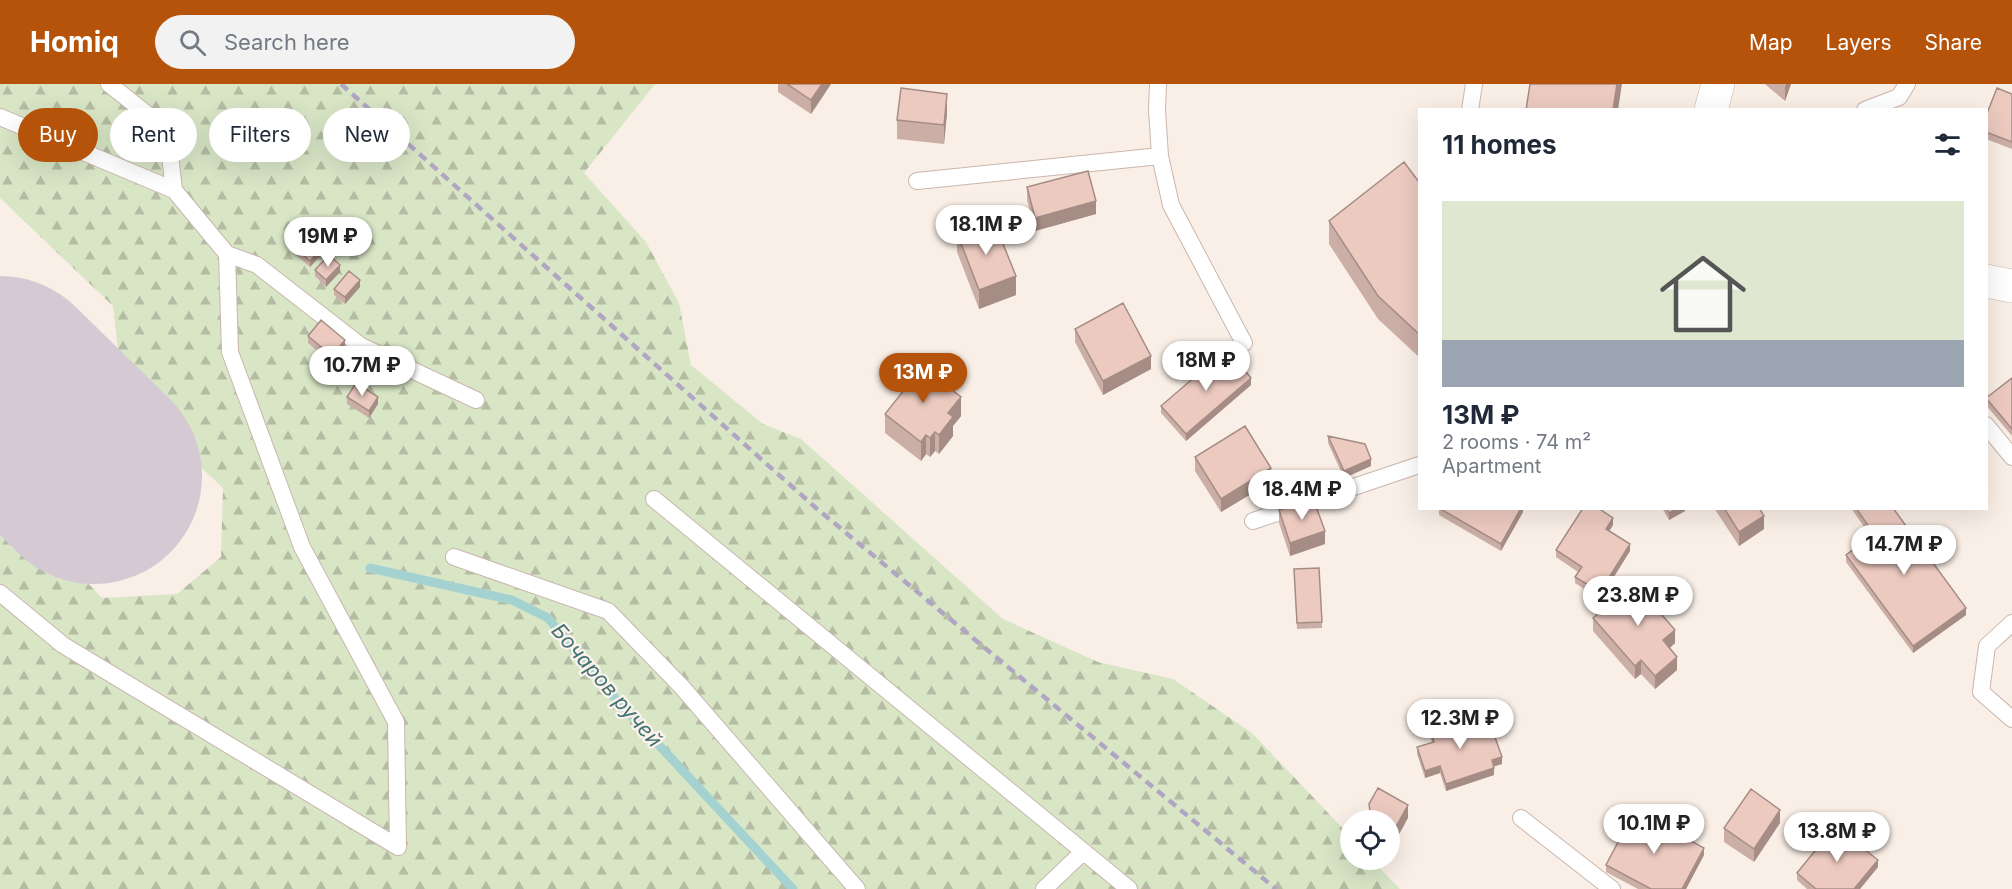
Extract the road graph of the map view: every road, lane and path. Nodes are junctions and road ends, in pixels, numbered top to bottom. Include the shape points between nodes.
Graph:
1 (109, 84) edge
2 (1158, 84) edge
3 (1474, 84) edge
4 (1718, 84) edge
5 (1907, 84) edge
6 (1470, 108) edge
7 (1711, 108) edge
8 (1870, 108) edge
9 (0, 117) edge
10 (1160, 156) junction
11 (917, 181) dead end
12 (174, 190) junction
13 (226, 254) junction
14 (1988, 281) edge
15 (2012, 286) edge
16 (1244, 343) dead end
17 (476, 400) dead end
18 (1988, 427) edge
19 (2012, 457) edge
20 (1418, 465) edge
21 (654, 499) dead end
22 (1253, 521) dead end
23 (454, 557) dead end
24 (0, 593) edge
25 (2012, 623) edge
26 (2012, 719) edge
27 (1521, 818) dead end
28 (1083, 852) junction
29 (857, 889) edge
30 (1044, 889) edge
31 (1129, 889) edge
32 (1612, 889) edge

1 - 12 lane via 167,130
2 - 10 lane
3 - 6 lane
4 - 7 street
5 - 8 lane via 1899,97
9 - 12 lane
10 - 11 lane
10 - 16 lane via 1171,205
12 - 13 lane
13 - 17 lane via 257,266 361,346
13 - 24 lane via 230,352 302,547 396,722 398,848 63,645
14 - 15 street
18 - 19 lane
20 - 22 lane
21 - 28 lane
23 - 29 lane via 609,611 681,686
25 - 26 lane via 1987,646 1982,692
27 - 32 lane
28 - 30 lane
28 - 31 lane

